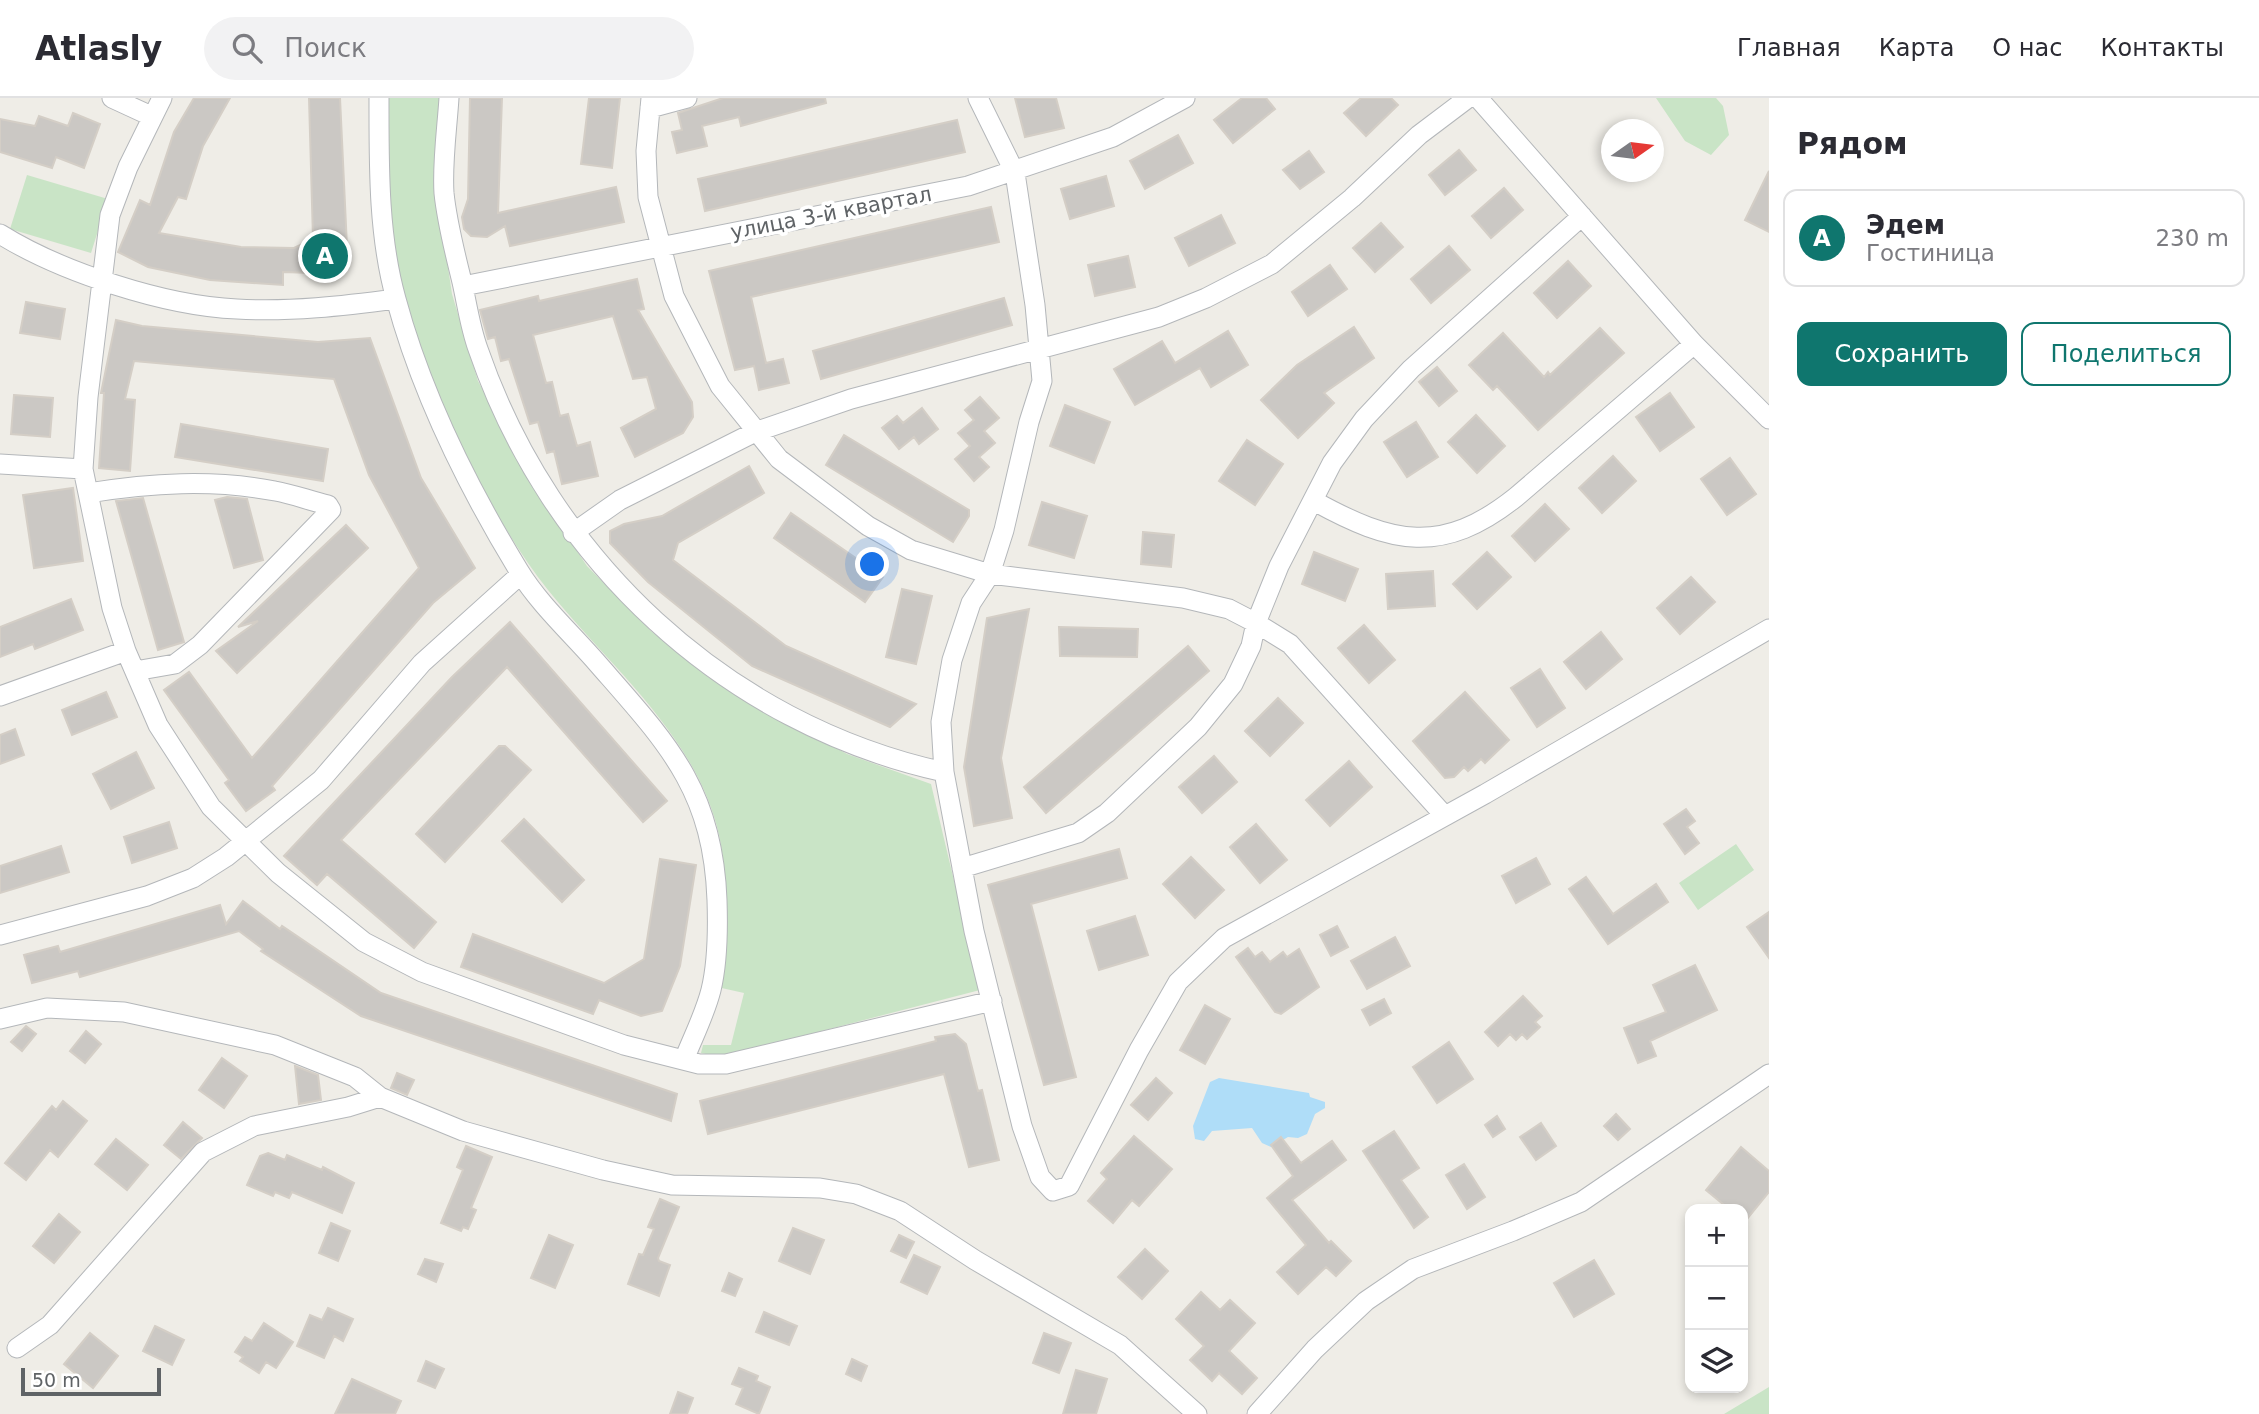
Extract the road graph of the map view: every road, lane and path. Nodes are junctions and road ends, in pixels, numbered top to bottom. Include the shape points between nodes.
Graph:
1 (112, 98) edge
2 (162, 98) edge
3 (379, 98) edge
4 (449, 98) edge
5 (687, 98) edge
6 (978, 98) edge
7 (1185, 98) edge
8 (1468, 98) edge
9 (1478, 98) edge
10 (650, 103) edge
11 (151, 116) junction
12 (1015, 173) junction
13 (1582, 216) junction
14 (0, 234) edge
15 (659, 246) junction
16 (102, 282) junction
17 (463, 286) junction
18 (396, 299) junction
19 (1694, 344) junction
20 (1040, 349) junction
21 (1769, 419) edge
22 (755, 432) junction
23 (0, 464) edge
24 (83, 469) junction
25 (88, 493) junction
26 (1314, 501) junction
27 (573, 533) junction
28 (990, 573) junction
29 (521, 574) junction
30 (1256, 624) junction
31 (1769, 629) edge
32 (126, 651) junction
33 (135, 671) junction
34 (0, 696) edge
35 (944, 772) junction
36 (1443, 814) junction
37 (245, 841) junction
38 (962, 868) junction
39 (0, 935) edge
40 (992, 1001) junction
41 (0, 1019) edge
42 (684, 1060) junction
43 (1769, 1074) edge
44 (380, 1097) junction
45 (17, 1348) dead end
46 (1197, 1414) edge
47 (1257, 1414) edge

1 - 11 street
2 - 11 street
3 - 18 street via 384,226
4 - 17 street via 444,192
5 - 10 street
6 - 12 street
7 - 12 street, улица 3-й квартал via 1113,137
8 - 20 street via 1272,264 1159,317
9 - 13 street
10 - 15 street via 648,197
11 - 16 street via 110,215
12 - 15 street, улица 3-й квартал via 900,202
12 - 20 street
13 - 19 street
13 - 26 street via 1411,369 1364,419 1332,463
14 - 16 street
15 - 17 street, улица 3-й квартал
15 - 22 street via 692,335 720,386
16 - 18 street via 234,309 291,309
16 - 24 street
17 - 27 street via 472,328 497,398
18 - 29 street via 446,435
19 - 21 street
19 - 26 street via 1516,497 1468,529 1434,538 1400,538
20 - 22 street via 851,399
20 - 28 street via 1042,381
22 - 27 street via 620,500
22 - 28 street via 779,459 868,526 911,550
23 - 24 street
24 - 25 street
25 - 32 street via 101,566
25 - 33 street via 153,483 211,483 277,491 328,505 331,510 200,645 175,664
26 - 30 street via 1279,566
27 - 35 street via 652,621 732,679 832,734 907,764
28 - 30 street via 1183,598 1229,610
28 - 35 street via 971,603 952,660 941,722
29 - 37 street via 422,663 321,780
29 - 42 street via 654,729 704,811 715,863 716,956 711,990
30 - 36 street via 1290,643
30 - 38 street via 1233,684 1198,727 1107,813 1078,833
31 - 36 street
32 - 33 street
32 - 34 street
33 - 37 street via 180,762 211,807
35 - 38 street
36 - 40 street via 1256,918 1200,959 1178,982 1069,1186 1053,1191 1040,1178 1022,1126
37 - 39 street via 193,878 147,896
37 - 42 street via 306,898 364,942 422,972 624,1045
38 - 40 street
40 - 42 street via 726,1064
41 - 44 street via 47,1008 124,1012 275,1045 355,1077
43 - 47 street via 1581,1202 1413,1269 1366,1301
44 - 45 street via 254,1126 203,1152 50,1325
44 - 46 street via 463,1131 672,1185 820,1188 856,1194 900,1211 1120,1345

